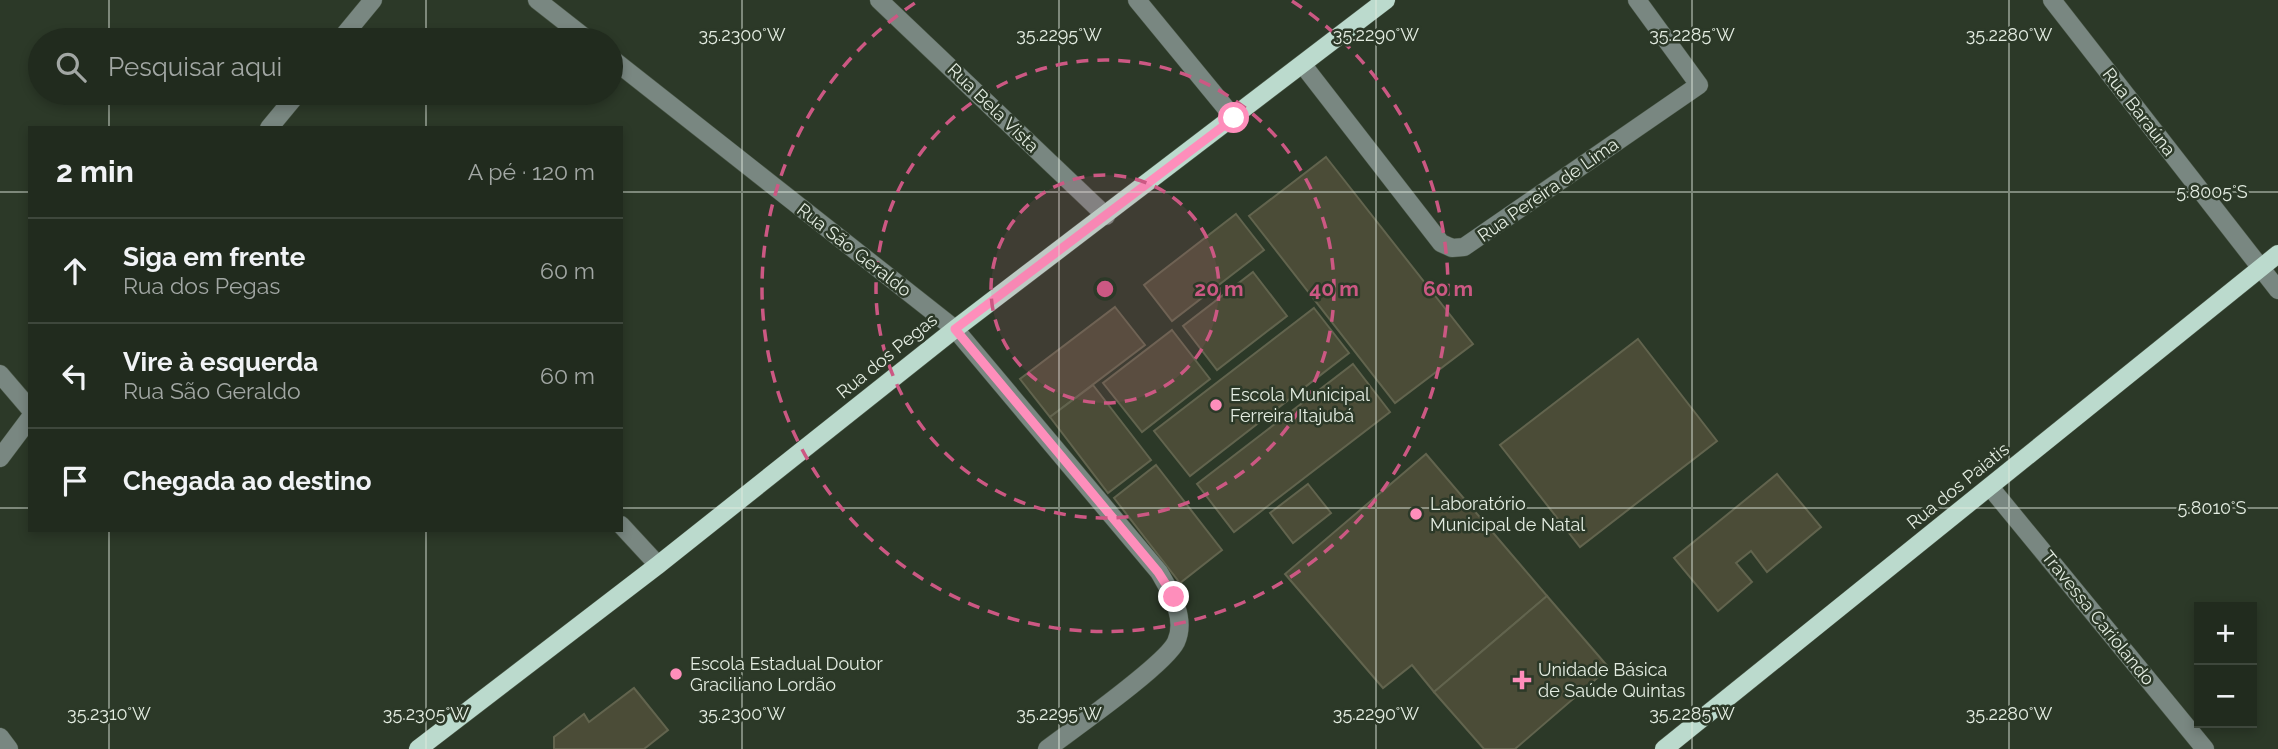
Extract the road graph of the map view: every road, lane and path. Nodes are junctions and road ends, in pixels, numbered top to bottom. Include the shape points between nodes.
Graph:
1 (373, 0) edge
2 (537, 0) edge
3 (879, 0) edge
4 (1137, 0) edge
5 (1386, 0) edge
6 (1637, 0) edge
7 (2052, 0) edge
8 (350, 28) edge
9 (573, 28) edge
10 (1303, 65) junction
11 (623, 67) edge
12 (288, 105) edge
13 (1234, 118) junction
14 (271, 126) edge
15 (1106, 216) junction
16 (2278, 254) edge
17 (2260, 268) junction
18 (2278, 290) edge
19 (955, 329) junction
20 (0, 374) edge
21 (28, 407) edge
22 (28, 421) edge
23 (0, 458) edge
24 (1990, 487) junction
25 (623, 527) edge
26 (658, 565) junction
27 (0, 737) edge
28 (9, 749) edge
29 (418, 749) edge
30 (1047, 749) edge
31 (1664, 749) edge
32 (2205, 749) edge

1 - 8 street
2 - 9 street
3 - 15 street, Rua Bela Vista
4 - 13 street
5 - 10 main road, Rua dos Pegas
6 - 10 street, Rua Pereira de Lima via 1699,85 1476,241 1452,248 1441,243
7 - 17 street, Rua Baraúna
10 - 13 main road, Rua dos Pegas
11 - 19 street, Rua São Geraldo
12 - 14 street
13 - 15 main road, Rua dos Pegas
15 - 19 main road, Rua dos Pegas
16 - 17 main road, Rua dos Paiatis
17 - 18 street, Rua Baraúna
17 - 24 main road, Rua dos Paiatis
19 - 26 main road, Rua dos Pegas
19 - 30 street, Rua São Geraldo via 1174,597 1179,620 1176,642 1154,666
20 - 21 street
22 - 23 street
24 - 31 main road, Rua dos Paiatis
24 - 32 street, Travessa Cariolando
25 - 26 street
26 - 29 main road, Rua dos Pegas
27 - 28 street

